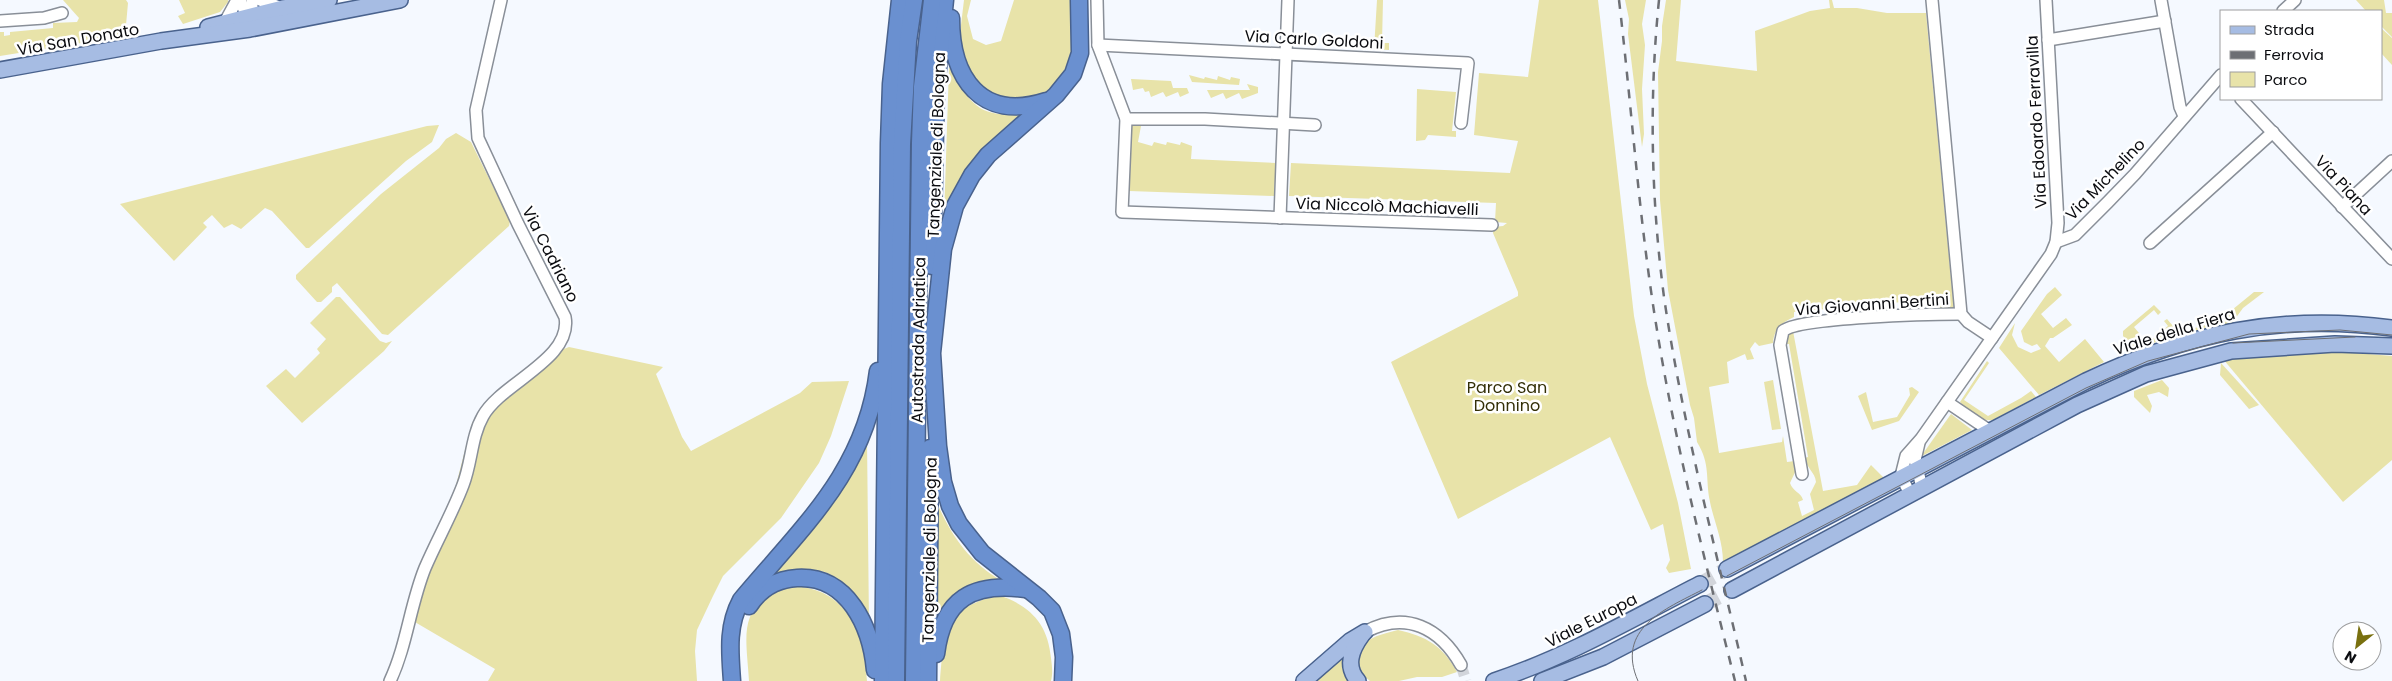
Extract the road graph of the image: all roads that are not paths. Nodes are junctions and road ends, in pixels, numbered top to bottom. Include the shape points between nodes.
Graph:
1 (252, 0) edge
2 (260, 0) edge
3 (329, 0) edge
4 (400, 0) edge
5 (900, 0) edge
6 (914, 0) edge
7 (932, 0) edge
8 (945, 0) edge
9 (952, 0) edge
10 (1079, 0) edge
11 (1097, 0) edge
12 (1288, 0) edge
13 (1932, 0) edge
14 (2046, 0) edge
15 (2161, 0) edge
16 (2295, 0) edge
17 (498, 3) edge
18 (234, 8) edge
19 (283, 8) junction
20 (2283, 10) edge
21 (62, 13) dead end
22 (0, 21) edge
23 (2165, 21) junction
24 (249, 23) junction
25 (2048, 40) junction
26 (161, 42) junction
27 (1098, 45) junction
28 (1286, 54) junction
29 (0, 70) edge
30 (2220, 76) edge
31 (1050, 100) junction
32 (2242, 100) edge
33 (2184, 116) junction
34 (1126, 119) junction
35 (1285, 123) junction
36 (1461, 123) dead end
37 (1316, 125) dead end
38 (2273, 132) junction
39 (2392, 161) edge
40 (2342, 207) junction
41 (1280, 218) junction
42 (1492, 225) dead end
43 (2056, 242) junction
44 (2150, 243) dead end
45 (2392, 259) edge
46 (887, 277) junction
47 (1961, 314) junction
48 (2392, 328) edge
49 (1992, 338) junction
50 (2392, 346) edge
51 (932, 353) junction
52 (1947, 402) junction
53 (1990, 431) junction
54 (1921, 439) junction
55 (1917, 470) junction
56 (1802, 474) dead end
57 (1902, 478) junction
58 (1916, 490) junction
59 (1727, 569) tunnel mouth
60 (1700, 584) tunnel mouth
61 (1026, 589) junction
62 (1732, 590) tunnel mouth
63 (1705, 604) tunnel mouth
64 (1365, 632) junction
65 (1462, 666) tunnel mouth
66 (1065, 679) edge
67 (390, 681) edge
68 (732, 681) edge
69 (742, 681) edge
70 (876, 681) edge
71 (883, 681) edge
72 (896, 681) edge
73 (914, 681) edge
74 (928, 681) edge
75 (933, 681) edge
76 (1304, 681) edge
77 (1358, 681) edge
78 (1494, 681) edge
79 (1542, 681) edge

1 - 24 street
2 - 19 street
3 - 19 main road, Via San Donato
4 - 24 main road, Via San Donato
5 - 46 highway via 891,94
6 - 72 highway, Autostrada Adriatica via 902,144
7 - 73 highway, Autostrada Adriatica via 922,88 920,143
8 - 51 highway, Tangenziale di Bologna via 934,148
9 - 31 highway via 954,54 972,89 1004,106 1031,106
10 - 31 highway via 1081,42 1078,64 1068,82
11 - 27 street, Via Niccolò Machiavelli
12 - 28 street, Via Niccolò Machiavelli
13 - 47 street, Via Giovanni Bertini
14 - 25 street, Via Edoardo Ferravilla
15 - 23 street
16 - 20 street
17 - 67 street, Via Cadriano via 476,110 478,138 565,318 566,328 555,350 484,414 475,434 463,484 425,568
18 - 24 main road, Via San Donato
18 - 24 street
18 - 26 main road, Via San Donato
19 - 24 main road, Via San Donato
21 - 22 street via 44,18
23 - 25 street
23 - 33 street
24 - 26 main road, Via San Donato
25 - 43 street, Via Edoardo Ferravilla via 2057,199
26 - 29 main road, Via San Donato
27 - 28 street, Via Carlo Goldoni
27 - 34 street, Via Niccolò Machiavelli
28 - 35 street, Via Niccolò Machiavelli
28 - 36 street, Via Carlo Goldoni via 1468,63
30 - 33 street, Via Michelino
31 - 51 highway via 988,155 972,175 955,206 943,249
32 - 38 street, Via Piana
33 - 43 street, Via Michelino via 2131,178 2082,227 2068,239
34 - 35 street
34 - 41 street, Via Niccolò Machiavelli via 1122,212
35 - 37 street
35 - 41 street, Via Niccolò Machiavelli
38 - 40 street, Via Piana
38 - 44 street
39 - 40 street
40 - 45 street, Via Piana
41 - 42 street, Via Niccolò Machiavelli
43 - 49 street
46 - 68 highway via 876,383 863,436 827,498 741,600 730,632
46 - 71 highway
47 - 49 street, Via Giovanni Bertini
47 - 56 street, Via Giovanni Bertini via 1824,322 1795,325 1783,331 1780,345
48 - 53 main road, Viale della Fiera via 2331,322 2259,326 2222,332 2116,367
49 - 52 street
50 - 58 main road, Viale della Fiera via 2360,344 2244,349 2172,365 2102,393
51 - 61 highway via 938,446 950,506 974,544
51 - 74 highway, Tangenziale di Bologna
52 - 53 street
52 - 54 street
53 - 55 main road, Viale della Fiera
54 - 55 street via 1915,454
54 - 57 street via 1905,458
55 - 57 main road, Viale della Fiera
55 - 58 street
57 - 58 street
57 - 59 main road
58 - 62 main road
60 - 78 main road, Viale Europa via 1578,648
61 - 66 highway via 1046,604 1055,619 1061,634
61 - 75 highway via 984,588 958,603 945,620 939,637
63 - 79 main road via 1603,658
64 - 65 street via 1385,623 1406,622 1419,626 1442,638
64 - 76 main road
64 - 77 main road via 1350,660
69 - 70 highway via 740,635 746,612 757,595 773,584 801,578 828,583 852,603 870,642

